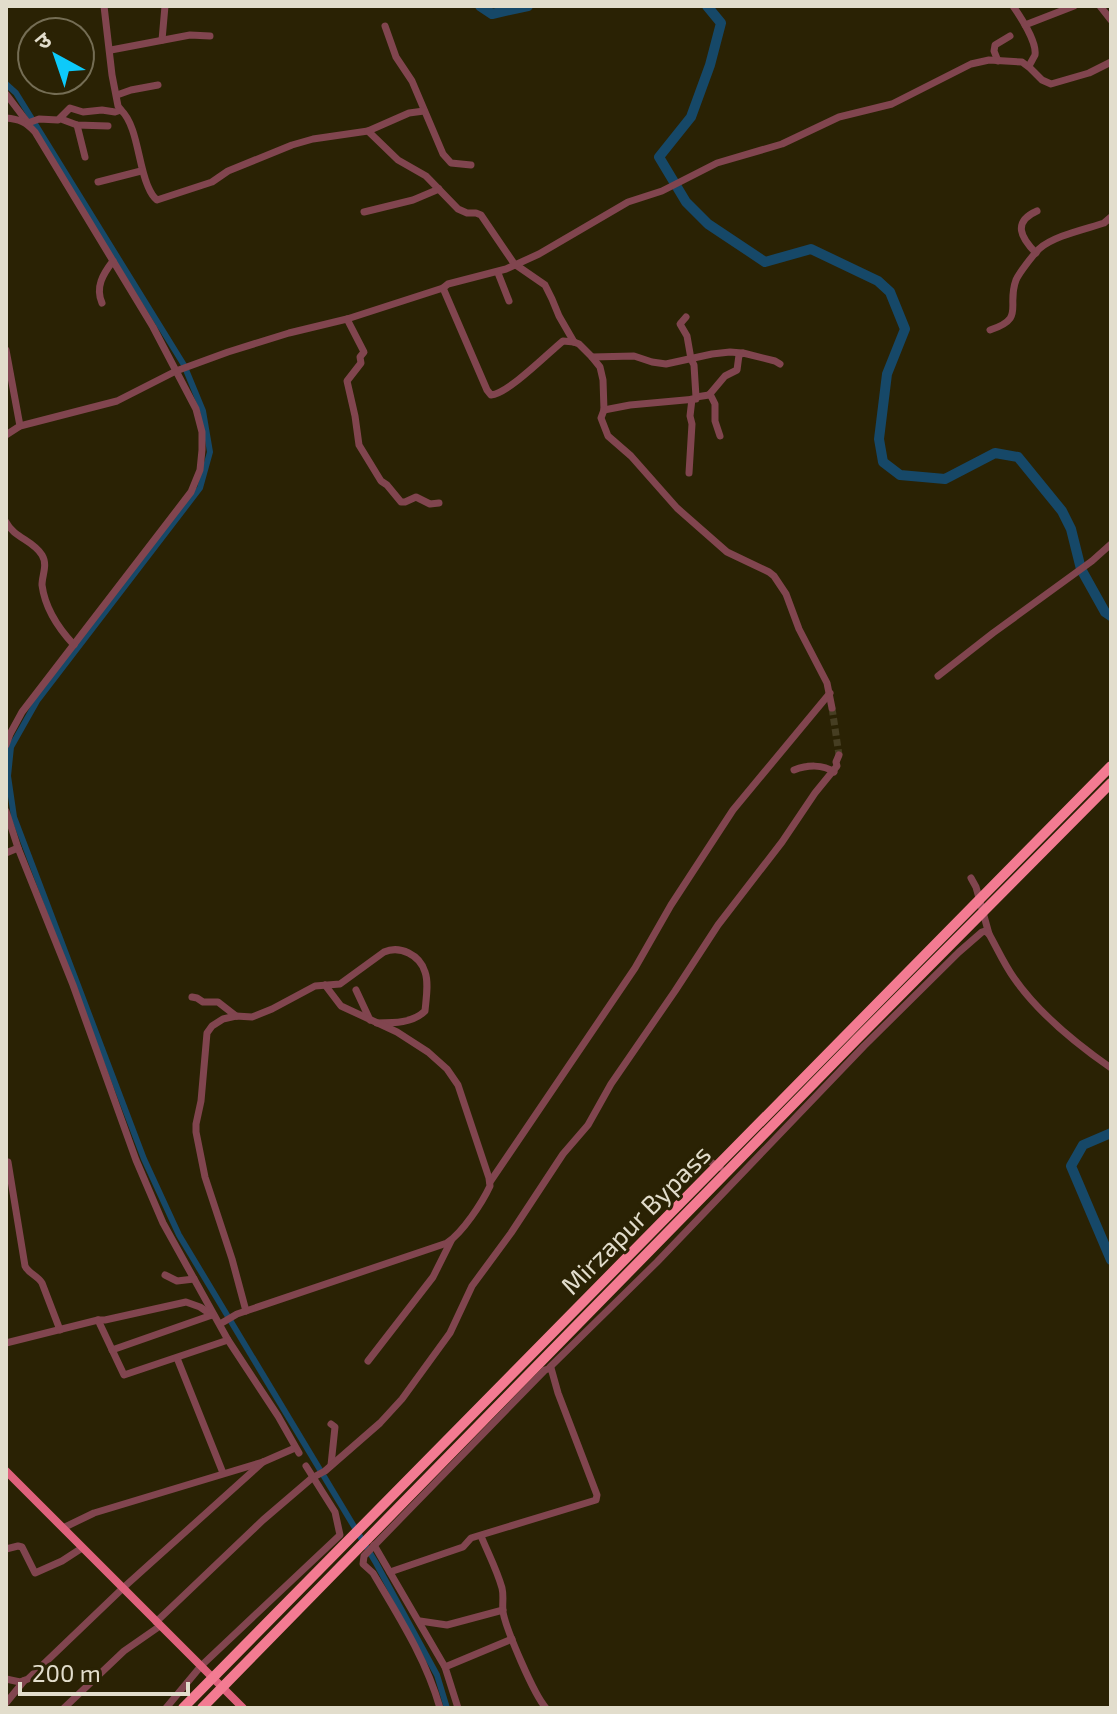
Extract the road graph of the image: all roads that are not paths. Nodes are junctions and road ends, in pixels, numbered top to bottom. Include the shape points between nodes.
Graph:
1 (104, 6) edge
2 (165, 6) edge
3 (1013, 6) edge
4 (1074, 6) edge
5 (1100, 6) edge
6 (1111, 20) edge
7 (1025, 25) junction
8 (385, 26) dead end
9 (210, 36) dead end
10 (1010, 36) dead end
11 (162, 40) junction
12 (111, 50) junction
13 (998, 61) junction
14 (1111, 62) edge
15 (1029, 66) junction
16 (158, 85) dead end
17 (6, 94) edge
18 (117, 95) junction
19 (121, 110) junction
20 (424, 111) junction
21 (6, 118) edge
22 (61, 119) junction
23 (31, 123) junction
24 (77, 125) junction
25 (108, 126) dead end
26 (368, 131) junction
27 (85, 157) dead end
28 (471, 165) dead end
29 (141, 171) junction
30 (98, 182) dead end
31 (439, 189) junction
32 (1037, 211) dead end
33 (364, 212) dead end
34 (1111, 217) edge
35 (1036, 253) junction
36 (113, 261) junction
37 (516, 265) junction
38 (498, 273) junction
39 (443, 288) junction
40 (509, 301) dead end
41 (102, 303) dead end
42 (686, 317) dead end
43 (347, 319) junction
44 (990, 330) dead end
45 (574, 342) junction
46 (6, 350) edge
47 (742, 353) junction
48 (592, 357) junction
49 (691, 359) junction
50 (780, 364) dead end
51 (182, 369) junction
52 (710, 394) junction
53 (694, 398) junction
54 (604, 410) junction
55 (20, 426) junction
56 (6, 435) edge
57 (720, 436) dead end
58 (689, 473) dead end
59 (439, 503) dead end
60 (6, 522) edge
61 (1111, 544) edge
62 (74, 645) junction
63 (938, 676) dead end
64 (830, 693) junction
65 (832, 708) tunnel mouth
66 (6, 745) edge
67 (839, 755) tunnel mouth
68 (1111, 766) edge
69 (794, 770) dead end
70 (834, 772) junction
71 (1111, 783) edge
72 (6, 811) edge
73 (18, 848) junction
74 (6, 853) edge
75 (971, 878) dead end
76 (980, 899) junction
77 (984, 911) junction
78 (989, 934) junction
79 (325, 985) junction
80 (356, 990) dead end
81 (192, 997) dead end
82 (236, 1016) junction
83 (374, 1022) junction
84 (1111, 1068) edge
85 (693, 1160) dead end
86 (8, 1162) edge
87 (718, 1166) junction
88 (729, 1170) junction
89 (490, 1182) junction
90 (451, 1240) junction
91 (165, 1275) dead end
92 (194, 1279) junction
93 (242, 1312) junction
94 (214, 1315) junction
95 (98, 1320) junction
96 (223, 1322) junction
97 (60, 1330) junction
98 (228, 1340) junction
99 (6, 1343) edge
100 (112, 1350) junction
101 (177, 1358) junction
102 (368, 1361) dead end
103 (550, 1367) junction
104 (331, 1424) dead end
105 (263, 1462) junction
106 (306, 1466) dead end
107 (6, 1471) edge
108 (223, 1473) junction
109 (321, 1473) junction
110 (63, 1528) junction
111 (481, 1536) junction
112 (372, 1547) junction
113 (82, 1548) junction
114 (6, 1549) edge
115 (390, 1572) junction
116 (123, 1588) junction
117 (503, 1610) junction
118 (420, 1621) junction
119 (158, 1624) junction
120 (512, 1639) junction
121 (201, 1666) junction
122 (445, 1667) junction
123 (6, 1679) edge
124 (24, 1681) junction
125 (6, 1703) edge
126 (186, 1705) edge
127 (64, 1708) edge
128 (166, 1708) edge
129 (202, 1708) edge
130 (243, 1708) edge
131 (440, 1708) edge
132 (458, 1708) edge
133 (546, 1708) edge

1 - 12 street
2 - 11 street
3 - 7 street
4 - 7 street
5 - 6 street
7 - 15 street via 1035,52
8 - 20 street
9 - 11 street
10 - 13 street via 995,45
11 - 12 street
12 - 18 street
13 - 15 street
13 - 37 street via 971,64 901,101 839,117 782,144 717,163 619,206
14 - 15 street via 1051,84
16 - 18 street
17 - 23 street
18 - 19 street
19 - 22 street via 70,108
19 - 29 street via 131,126
20 - 26 street
20 - 28 street via 445,157
21 - 23 street
22 - 23 street
22 - 24 street
23 - 36 street
24 - 25 street
24 - 27 street
26 - 29 street via 292,145 212,182 157,200
26 - 31 street
29 - 30 street
31 - 33 street
31 - 37 street via 463,212 481,215
32 - 35 street via 1023,221 1022,233
34 - 35 street
35 - 44 street via 1017,278 1011,319
36 - 41 street via 101,279
36 - 51 street
37 - 38 street
37 - 45 street via 545,285
38 - 39 street
38 - 40 street
39 - 43 street
39 - 45 street via 491,395 563,341
42 - 49 street via 680,322
43 - 51 street
43 - 59 street via 364,352 347,381 363,453 401,502 419,497
45 - 48 street
46 - 55 street
47 - 49 street
47 - 50 street
47 - 52 street via 737,370
48 - 49 street via 634,356 666,364
48 - 54 street via 602,373
49 - 53 street
51 - 55 street via 117,401
51 - 62 street via 200,419 196,482
52 - 53 street
52 - 57 street
53 - 54 street
53 - 58 street
54 - 64 street via 601,418 608,436 677,508 720,546 769,572 780,584
55 - 56 street
60 - 62 street via 43,557 43,590 56,623
61 - 63 street
62 - 66 street via 22,712
64 - 65 street
64 - 89 street via 733,810 635,968
67 - 70 street
68 - 76 highway, Mirzapur Bypass
69 - 70 street via 827,767
70 - 109 street via 713,932 595,1114 472,1286 440,1348 388,1414
71 - 77 highway, Mirzapur Bypass
72 - 73 street
73 - 74 street
73 - 92 street via 136,1160
75 - 76 street
76 - 77 street
76 - 87 highway, Mirzapur Bypass
77 - 78 street
77 - 88 highway, Mirzapur Bypass
78 - 84 street via 1012,976 1040,1010
78 - 103 street via 982,932 959,952
79 - 82 street via 252,1017
79 - 83 street via 341,1006
79 - 83 street via 345,982 389,950 414,957 425,972 425,1011 404,1021
80 - 83 street
81 - 82 street via 218,1002
82 - 93 street via 208,1029 196,1124
83 - 89 street via 409,1039 452,1074
85 - 87 street
86 - 97 street via 25,1266 42,1283
87 - 88 street
87 - 126 highway, Mirzapur Bypass
88 - 129 highway, Mirzapur Bypass
89 - 90 street
90 - 93 street
90 - 102 street via 433,1277
91 - 92 street via 177,1281
92 - 94 street
93 - 96 street
94 - 95 street via 186,1302
94 - 96 street
94 - 100 street
95 - 97 street
95 - 100 street
96 - 98 street
97 - 99 street
98 - 101 street
98 - 105 street via 297,1451
100 - 101 street via 124,1375
101 - 108 street
103 - 111 street via 597,1498
103 - 112 street
104 - 109 street via 335,1427
105 - 108 street
105 - 116 street
106 - 109 street
107 - 110 main road
108 - 110 street via 94,1513
109 - 119 street via 216,1563
109 - 121 street via 340,1535
110 - 113 main road
111 - 115 street
111 - 117 street via 503,1592
112 - 115 street
112 - 131 street via 363,1564 417,1647
113 - 114 street via 35,1573 22,1547
113 - 116 main road
115 - 118 street
116 - 119 main road
116 - 124 street
117 - 118 street via 447,1625
117 - 120 street
118 - 122 street
119 - 121 main road
119 - 127 street
120 - 122 street
120 - 133 street
121 - 128 street
121 - 130 main road
122 - 132 street
123 - 124 street
124 - 125 street

